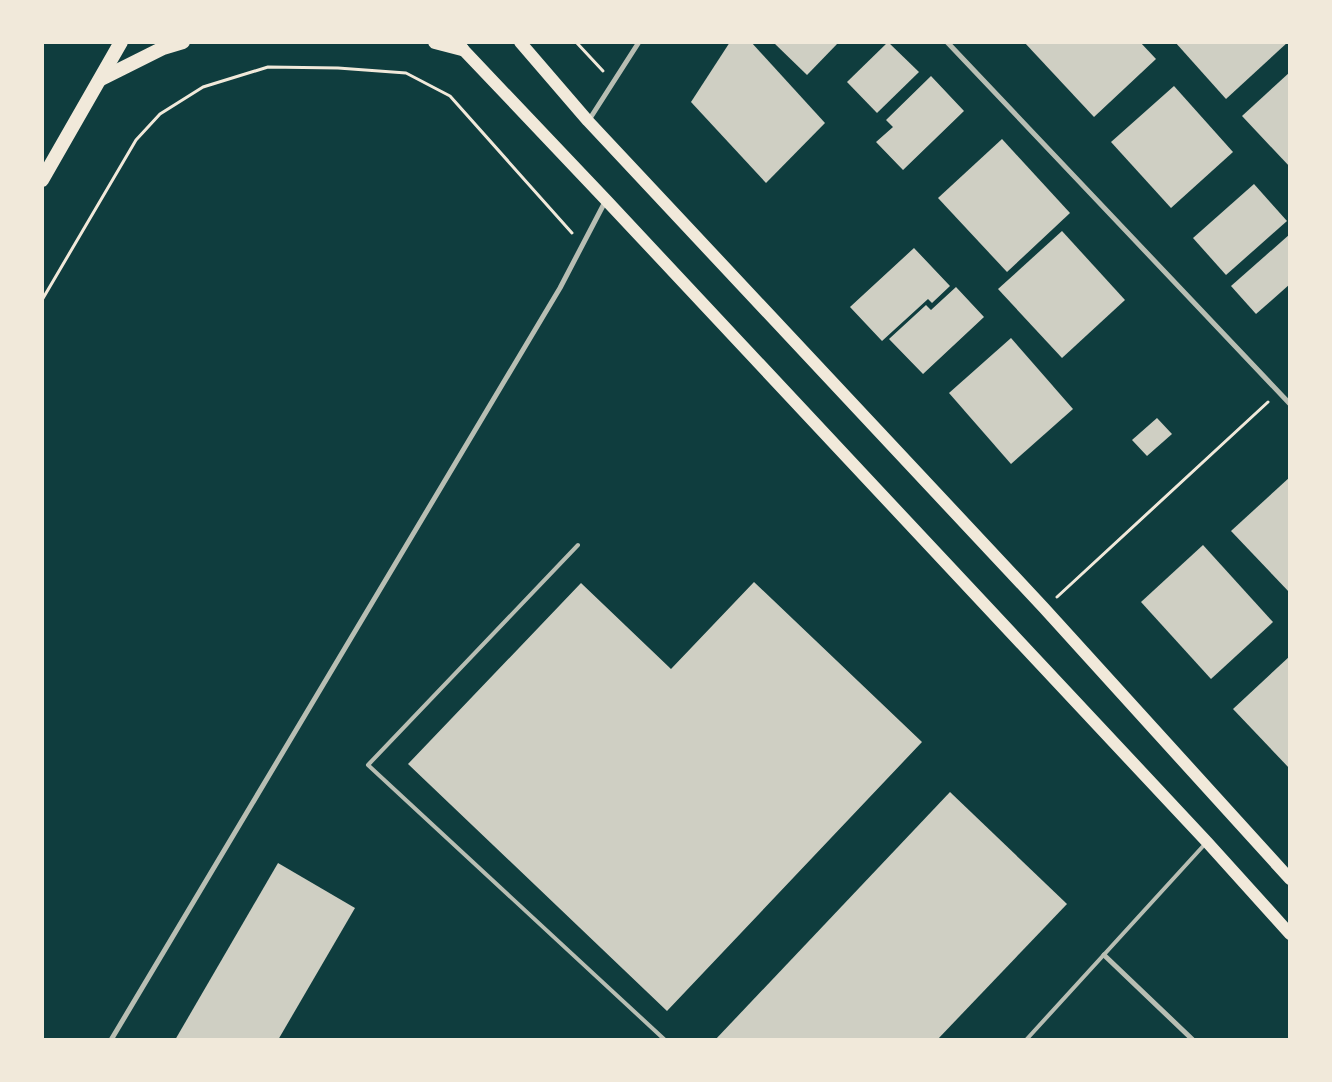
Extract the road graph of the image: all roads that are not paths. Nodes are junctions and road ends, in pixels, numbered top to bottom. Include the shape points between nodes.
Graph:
1 (122, 42) edge
2 (183, 42) edge
3 (435, 42) edge
4 (520, 42) edge
5 (639, 42) edge
6 (947, 42) edge
7 (459, 46) edge
8 (101, 79) junction
9 (588, 121) junction
10 (42, 180) edge
11 (606, 200) junction
12 (1290, 404) edge
13 (578, 545) dead end
14 (1206, 842) junction
15 (1290, 879) edge
16 (1290, 934) edge
17 (1104, 955) junction
18 (111, 1040) edge
19 (665, 1040) edge
20 (1026, 1040) edge
21 (1193, 1040) edge

1 - 8 highway
2 - 8 highway via 163,48
3 - 7 highway
4 - 9 main road
5 - 9 street
6 - 12 street
7 - 11 main road
8 - 10 highway
9 - 15 main road via 1044,608
11 - 14 main road
11 - 18 street via 560,288
13 - 19 lane via 368,765
14 - 16 main road
14 - 17 lane
17 - 20 lane
17 - 21 street

